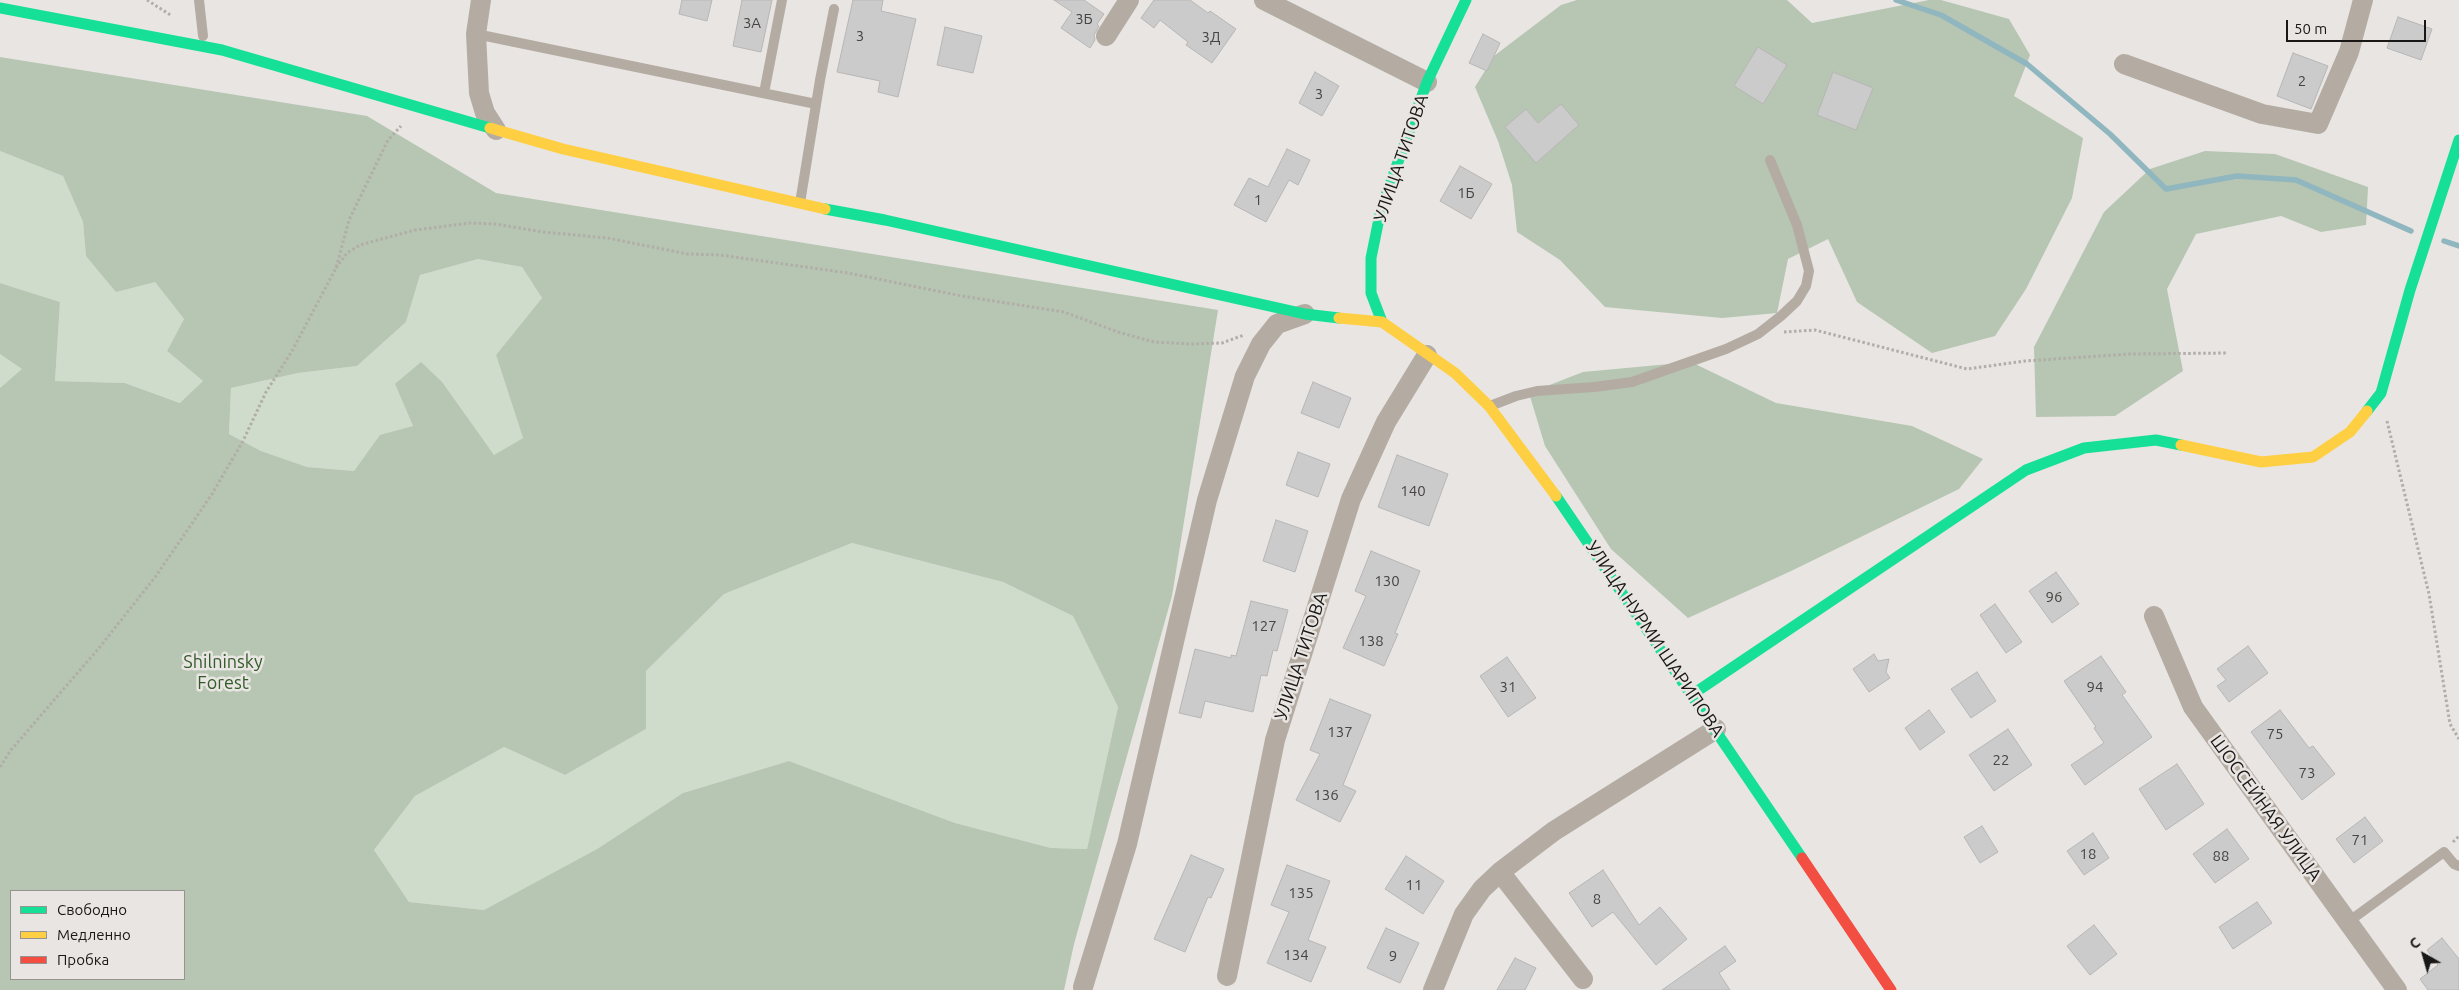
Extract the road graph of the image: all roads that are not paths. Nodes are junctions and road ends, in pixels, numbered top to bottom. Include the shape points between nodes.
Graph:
1 (198, 0) edge
2 (480, 0) edge
3 (782, 0) edge
4 (1130, 0) edge
5 (1264, 0) edge
6 (1466, 0) edge
7 (2363, 0) edge
8 (0, 8) edge
9 (834, 9) dead end
10 (476, 34) junction
11 (203, 36) dead end
12 (1106, 36) dead end
13 (2124, 64) dead end
14 (1427, 82) junction
15 (764, 93) junction
16 (816, 104) junction
17 (496, 130) junction
18 (2459, 140) edge
19 (1770, 160) dead end
20 (800, 204) junction
21 (1305, 314) junction
22 (1382, 322) junction
23 (1427, 354) junction
24 (1490, 406) junction
25 (2154, 616) dead end
26 (1693, 694) junction
27 (1716, 730) junction
28 (2459, 866) edge
29 (1500, 872) junction
30 (2348, 922) junction
31 (1227, 976) dead end
32 (1583, 978) dead end
33 (1083, 987) dead end
34 (1433, 990) edge
35 (1892, 990) edge
36 (2397, 990) edge

1 - 11 lane
2 - 10 street
3 - 15 lane
4 - 12 street
5 - 14 street, УЛИЦА ТИТОВА
6 - 14 street, УЛИЦА ТИТОВА
7 - 13 street via 2349,52 2318,124 2262,114
8 - 17 street via 222,50
9 - 16 lane
10 - 15 lane
10 - 17 street via 479,93 485,113
14 - 22 street, УЛИЦА ТИТОВА via 1380,209 1371,258 1371,293
15 - 16 lane
16 - 20 lane
17 - 20 street via 563,149
18 - 26 street via 2380,393 2350,432 2313,457 2261,462 2156,440 2084,448 2026,470
19 - 24 lane via 1797,226 1809,271 1806,286 1797,302 1758,334 1726,350 1632,382 1538,391
20 - 21 street
21 - 22 street
21 - 33 street via 1277,324 1261,344 1245,376 1207,500 1127,844
22 - 23 street, УЛИЦА НУРМИ ШАРИПОВА
23 - 24 street, УЛИЦА НУРМИ ШАРИПОВА via 1455,373
23 - 31 street, УЛИЦА ТИТОВА via 1386,422 1351,498 1275,740
24 - 26 street, УЛИЦА НУРМИ ШАРИПОВА via 1541,474
25 - 30 street, ШОССЕЙНАЯ УЛИЦА via 2193,707
26 - 27 street, УЛИЦА НУРМИ ШАРИПОВА
27 - 29 street via 1554,830
27 - 35 street, УЛИЦА НУРМИ ШАРИПОВА
28 - 30 lane via 2444,852
29 - 32 street
29 - 34 street via 1482,889 1464,914
30 - 36 street, ШОССЕЙНАЯ УЛИЦА

